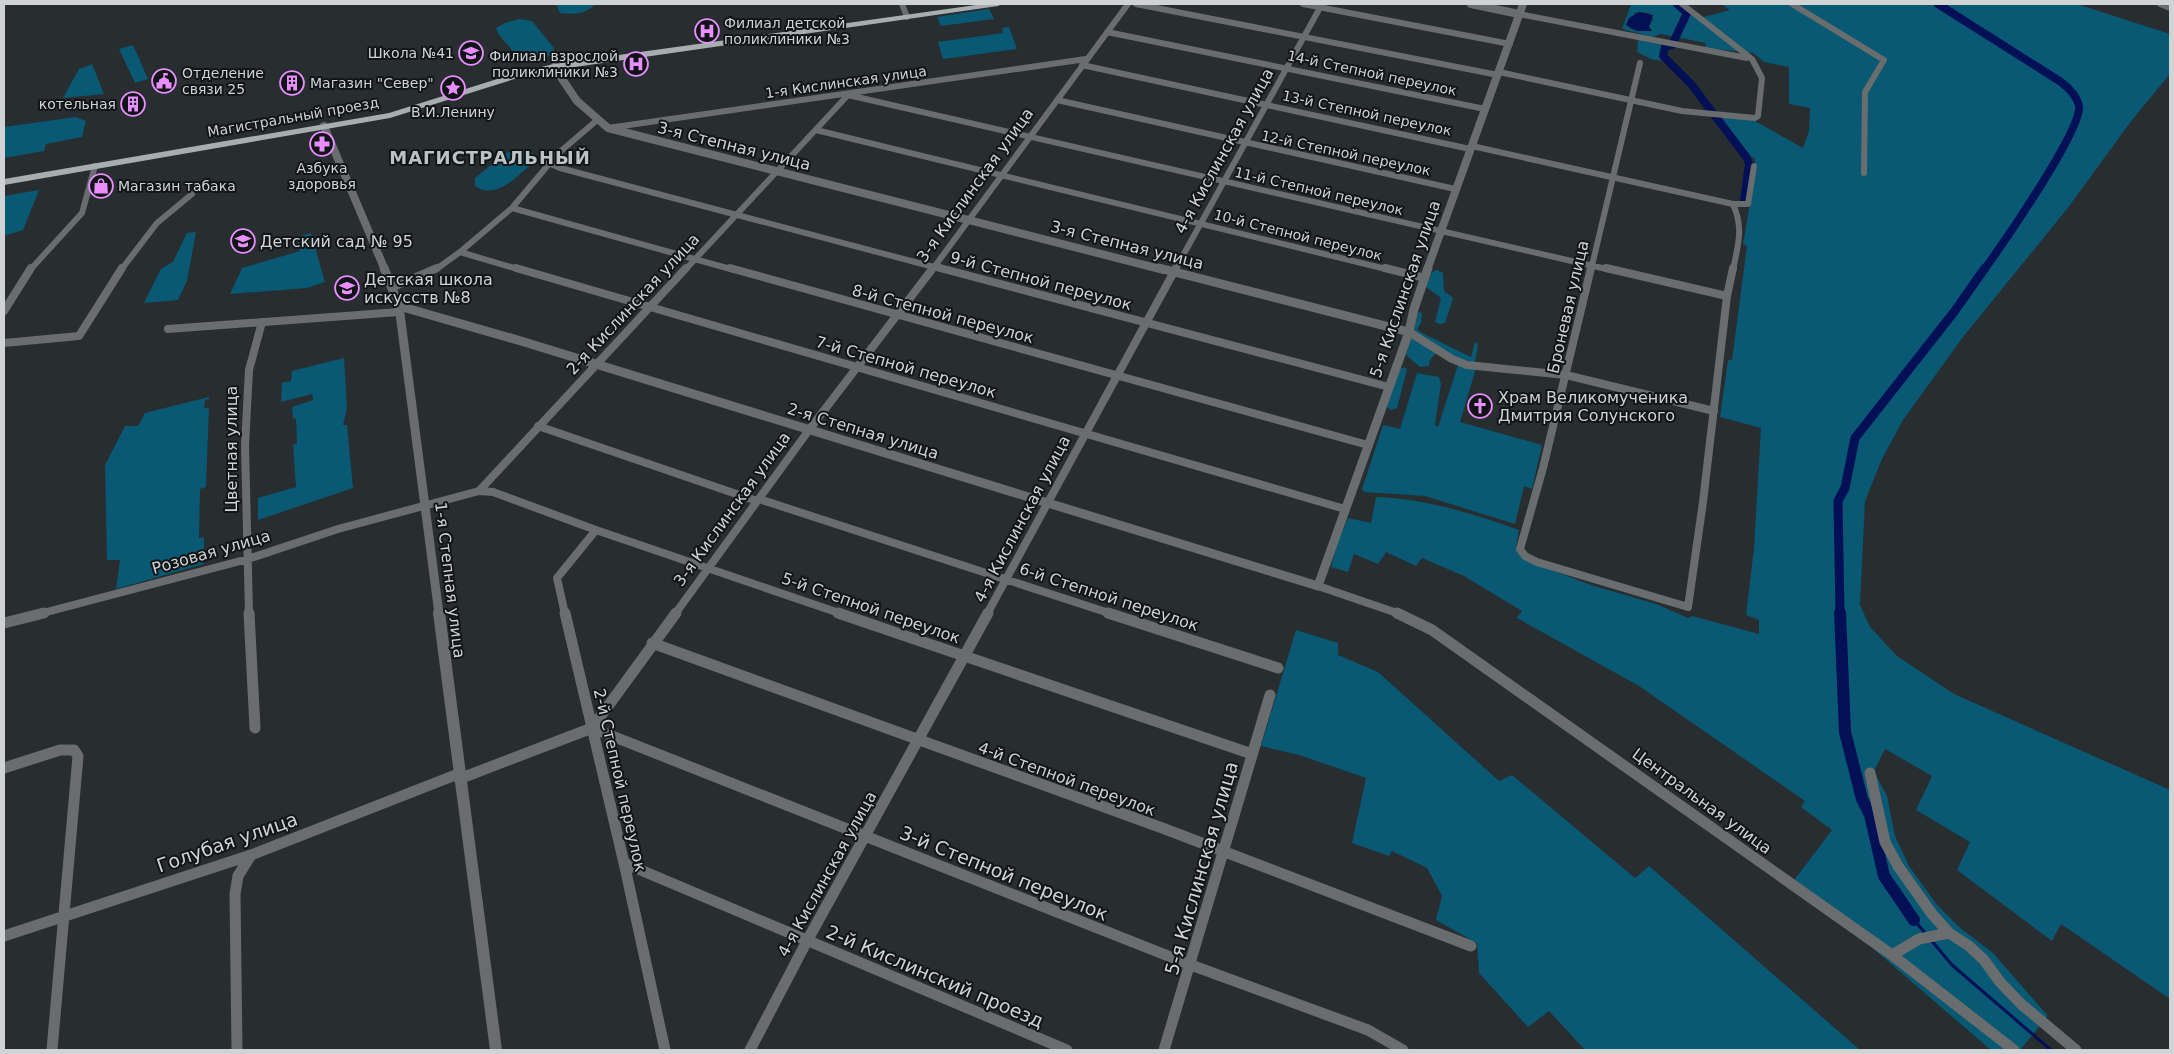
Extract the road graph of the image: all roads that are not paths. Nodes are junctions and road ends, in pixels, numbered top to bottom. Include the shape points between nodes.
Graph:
1 (902, 4) edge
2 (998, 4) edge
3 (1128, 4) edge
4 (1136, 4) edge
5 (1302, 4) edge
6 (1471, 4) edge
7 (1523, 4) edge
8 (1682, 4) edge
9 (1792, 4) edge
10 (2160, 4) edge
11 (1322, 6) edge
12 (2170, 8) edge
13 (1519, 14) junction
14 (907, 17) junction
15 (1107, 32) junction
16 (1304, 37) junction
17 (1510, 44) junction
18 (1752, 59) junction
19 (1084, 62) junction
20 (1640, 63) dead end
21 (554, 67) junction
22 (1286, 69) junction
23 (1499, 74) junction
24 (848, 95) junction
25 (1057, 100) junction
26 (1632, 101) junction
27 (1268, 104) junction
28 (1485, 109) junction
29 (1752, 118) joint
30 (596, 121) junction
31 (324, 126) junction
32 (608, 128) junction
33 (816, 130) junction
34 (1030, 137) junction
35 (1244, 143) junction
36 (1471, 147) junction
37 (546, 162) junction
38 (95, 166) junction
39 (1754, 166) dead end
40 (776, 172) junction
41 (1864, 173) dead end
42 (1002, 176) junction
43 (1612, 177) junction
44 (4, 182) edge
45 (1224, 182) junction
46 (1455, 189) junction
47 (192, 194) dead end
48 (1733, 204) junction
49 (512, 208) junction
50 (737, 215) junction
51 (969, 219) junction
52 (1200, 224) junction
53 (1441, 232) junction
54 (460, 252) junction
55 (693, 260) junction
56 (1592, 265) junction
57 (934, 267) junction
58 (1174, 271) junction
59 (1425, 278) junction
60 (393, 287) junction
61 (1727, 296) junction
62 (649, 307) junction
63 (399, 309) junction
64 (4, 311) edge
65 (898, 315) junction
66 (262, 322) junction
67 (1147, 323) junction
68 (168, 329) dead end
69 (1409, 332) junction
70 (80, 336) joint
71 (4, 343) edge
72 (595, 364) junction
73 (858, 367) junction
74 (1566, 375) junction
75 (1116, 376) junction
76 (1389, 387) junction
77 (1714, 411) junction
78 (538, 426) junction
79 (809, 430) junction
80 (1085, 434) junction
81 (1368, 445) junction
82 (479, 491) junction
83 (758, 500) junction
84 (1048, 504) junction
85 (425, 506) junction
86 (1346, 509) junction
87 (596, 530) junction
88 (248, 559) junction
89 (708, 568) junction
90 (1007, 580) junction
91 (1318, 586) junction
92 (4, 623) edge
93 (652, 643) junction
94 (964, 655) junction
95 (1278, 668) dead end
96 (1270, 695) dead end
97 (255, 728) dead end
98 (592, 728) junction
99 (918, 741) junction
100 (1252, 754) junction
101 (4, 768) edge
102 (1870, 773) dead end
103 (459, 777) junction
104 (866, 837) junction
105 (1223, 851) junction
106 (251, 855) junction
107 (624, 863) junction
108 (63, 916) junction
109 (1949, 933) junction
110 (4, 936) edge
111 (806, 941) junction
112 (1471, 946) dead end
113 (1892, 956) junction
114 (1191, 965) junction
115 (52, 1050) edge
116 (237, 1050) edge
117 (496, 1050) edge
118 (665, 1050) edge
119 (750, 1050) edge
120 (1067, 1050) edge
121 (1164, 1050) edge
122 (1403, 1050) edge
123 (2014, 1050) edge
124 (2076, 1050) edge

1 - 14 street
2 - 14 main road, Магистральный проезд
3 - 15 street, 3-я Кислинская улица
4 - 16 street
5 - 11 street
6 - 13 street
7 - 13 street, 5-я Кислинская улица
8 - 18 street
9 - 41 street via 1884,60 1865,92
10 - 12 street
11 - 16 street, 4-я Кислинская улица
11 - 17 street
13 - 17 street, 5-я Кислинская улица
13 - 18 street
14 - 21 main road, Магистральный проезд
15 - 19 street, 3-я Кислинская улица
15 - 22 street, 14-й Степной переулок
16 - 22 street, 4-я Кислинская улица
16 - 23 street
17 - 23 street, 5-я Кислинская улица
18 - 29 street via 1762,78 1758,116
19 - 24 street, 1-я Кислинская улица
19 - 25 street, 3-я Кислинская улица
19 - 27 street, 13-й Степной переулок
20 - 26 street, Броневая улица
21 - 30 street, 3-я Степная улица
21 - 31 main road, Магистральный проезд via 390,115
22 - 27 street, 4-я Кислинская улица
22 - 28 street, 14-й Степной переулок
23 - 26 street
23 - 28 street, 5-я Кислинская улица
24 - 32 street, 1-я Кислинская улица
24 - 33 street, 2-я Кислинская улица
24 - 34 street, 11-й Степной переулок
25 - 34 street, 3-я Кислинская улица
25 - 35 street, 12-й Степной переулок
26 - 29 street via 1682,111
26 - 43 street, Броневая улица
27 - 35 street, 4-я Кислинская улица
27 - 36 street, 13-й Степной переулок
28 - 36 street, 5-я Кислинская улица
30 - 32 street, 3-я Степная улица
30 - 37 street
31 - 38 main road, Магистральный проезд
31 - 60 street, 1-я Степная улица
32 - 40 street, 3-я Степная улица
33 - 40 street, 2-я Кислинская улица
33 - 42 street, 10-й Степной переулок
34 - 42 street, 3-я Кислинская улица
34 - 45 street, 11-й Степной переулок
35 - 45 street, 4-я Кислинская улица
35 - 46 street, 12-й Степной переулок
36 - 43 street, 13-й Степной переулок
36 - 46 street, 5-я Кислинская улица
37 - 49 street
37 - 50 street, 9-й Степной переулок
38 - 44 main road, Магистральный проезд
38 - 64 street via 82,213 28,272
39 - 48 street via 1748,204
40 - 50 street, 2-я Кислинская улица
40 - 51 street, 3-я Степная улица
42 - 51 street, 3-я Кислинская улица
42 - 52 street, 10-й Степной переулок
43 - 48 street, 13-й Степной переулок
43 - 56 street, Броневая улица
45 - 52 street, 4-я Кислинская улица
45 - 53 street, 11-й Степной переулок
46 - 53 street, 5-я Кислинская улица
47 - 70 street via 162,216 142,239
48 - 61 street via 1741,229
49 - 54 street
49 - 55 street, 8-й Степной переулок
50 - 55 street, 2-я Кислинская улица
50 - 57 street, 9-й Степной переулок
51 - 57 street, 3-я Кислинская улица
51 - 58 street, 3-я Степная улица
52 - 58 street, 4-я Кислинская улица
52 - 59 street, 10-й Степной переулок
53 - 56 street, 11-й Степной переулок
53 - 59 street, 5-я Кислинская улица
54 - 60 street via 430,273
54 - 62 street, 7-й Степной переулок
55 - 62 street, 2-я Кислинская улица
55 - 65 street, 8-й Степной переулок
56 - 61 street, 11-й Степной переулок
56 - 74 street, Броневая улица
57 - 65 street, 3-я Кислинская улица
57 - 67 street, 9-й Степной переулок
58 - 67 street, 4-я Кислинская улица
58 - 69 street, 3-я Степная улица
59 - 69 street, 5-я Кислинская улица
60 - 63 street, 1-я Степная улица
61 - 77 street
62 - 72 street, 2-я Кислинская улица
62 - 73 street, 7-й Степной переулок
63 - 66 street
63 - 72 street, 2-я Степная улица
63 - 85 street, 1-я Степная улица
65 - 73 street, 3-я Кислинская улица
65 - 75 street, 8-й Степной переулок
66 - 68 street
66 - 88 street, Цветная улица via 249,370 245,445
67 - 75 street, 4-я Кислинская улица
67 - 76 street, 9-й Степной переулок
69 - 74 street, 3-я Степная улица via 1467,365
69 - 76 street, 5-я Кислинская улица
70 - 71 street
72 - 78 street, 2-я Кислинская улица
72 - 79 street, 2-я Степная улица
73 - 79 street, 3-я Кислинская улица
73 - 80 street, 7-й Степной переулок
74 - 77 street, 3-я Степная улица
74 - 77 street, Броневая улица via 1544,468 1520,548 1525,556 1572,574 1688,608
75 - 80 street, 4-я Кислинская улица
75 - 81 street, 8-й Степной переулок
76 - 81 street, 5-я Кислинская улица
78 - 82 street, 2-я Кислинская улица
78 - 83 street, 6-й Степной переулок
79 - 83 street, 3-я Кислинская улица
79 - 84 street, 2-я Степная улица
80 - 84 street, 4-я Кислинская улица
80 - 86 street, 7-й Степной переулок
81 - 86 street, 5-я Кислинская улица
82 - 85 street
82 - 87 street, 5-й Степной переулок via 493,492
83 - 89 street, 3-я Кислинская улица
83 - 90 street, 6-й Степной переулок
84 - 90 street, 4-я Кислинская улица
84 - 91 street, 2-я Степная улица
85 - 88 street, Розовая улица via 338,529
85 - 103 street, 1-я Степная улица
86 - 91 street, 5-я Кислинская улица
87 - 89 street, 5-й Степной переулок
87 - 98 street, 2-й Степной переулок via 557,578
88 - 92 street, Розовая улица
88 - 97 street, Цветная улица
89 - 93 street, 3-я Кислинская улица
89 - 94 street, 5-й Степной переулок
90 - 94 street, 4-я Кислинская улица
90 - 95 street, 6-й Степной переулок
91 - 113 street, Центральная улица via 1392,610 1432,630
93 - 98 street, 3-я Кислинская улица
93 - 99 street, 4-й Степной переулок
94 - 99 street, 4-я Кислинская улица
94 - 100 street, 5-й Степной переулок
96 - 100 street, 5-я Кислинская улица
98 - 103 street
98 - 104 street, 3-й Степной переулок
98 - 107 street, 2-й Степной переулок
99 - 104 street, 4-я Кислинская улица
99 - 105 street, 4-й Степной переулок
100 - 105 street, 5-я Кислинская улица
101 - 108 street via 60,750 74,750 78,756
102 - 109 street via 1885,842 1904,874
103 - 106 street, Голубая улица via 400,795
103 - 117 street, 1-я Степная улица
104 - 111 street, 4-я Кислинская улица
104 - 114 street, 3-й Степной переулок
105 - 112 street, 4-й Степной переулок via 1286,872
105 - 114 street, 5-я Кислинская улица
106 - 108 street, Голубая улица
106 - 116 street via 238,876 235,894
107 - 111 street, 2-й Кислинский проезд
107 - 118 street, 2-й Степной переулок
108 - 110 street, Голубая улица
108 - 115 street
109 - 113 street via 1928,935 1905,945
109 - 124 street via 1969,946 2021,1004
111 - 119 street, 4-я Кислинская улица
111 - 120 street, 2-й Кислинский проезд
113 - 123 street, Центральная улица
114 - 121 street, 5-я Кислинская улица
114 - 122 street, 3-й Степной переулок via 1368,1030

